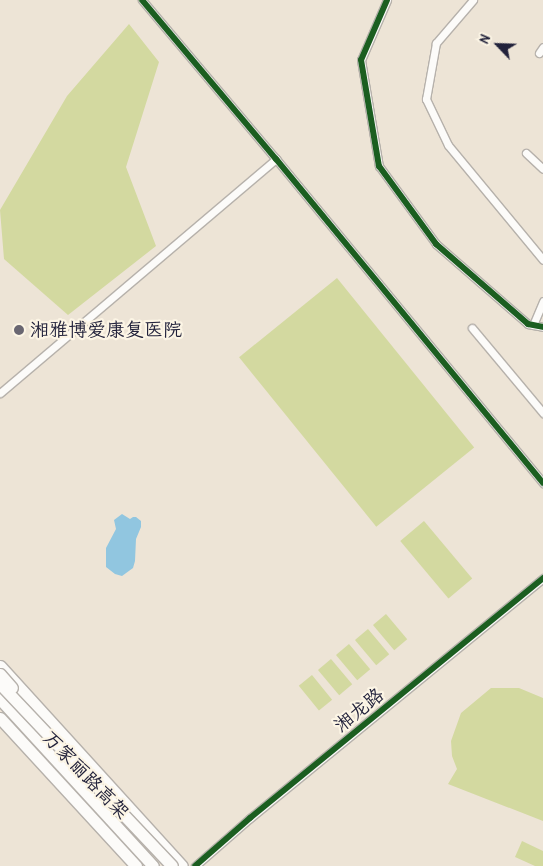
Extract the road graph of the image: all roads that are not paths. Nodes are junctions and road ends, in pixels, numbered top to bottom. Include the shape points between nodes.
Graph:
1 (142, 0) edge
2 (387, 0) edge
3 (474, 0) edge
4 (526, 153) dead end
5 (276, 159) junction
6 (543, 169) edge
7 (543, 260) edge
8 (543, 301) edge
9 (533, 325) junction
10 (543, 327) edge
11 (472, 328) dead end
12 (0, 393) edge
13 (543, 412) edge
14 (543, 483) edge
15 (543, 578) edge
16 (0, 666) edge
17 (0, 674) edge
18 (0, 684) edge
19 (0, 699) edge
20 (0, 718) edge
21 (106, 797) junction
22 (136, 866) edge
23 (153, 866) edge
24 (172, 866) edge
25 (182, 866) edge
26 (195, 866) edge

1 - 5 street
2 - 9 street via 361,60 379,166 436,244
3 - 7 street via 436,43 426,99 448,145
4 - 6 street
5 - 12 street
5 - 14 street
8 - 9 street
9 - 10 street
11 - 13 street
15 - 26 street, 湘龙路
16 - 25 main road
17 - 21 main road, bridge
18 - 21 main road, 万家丽路高架, bridge
19 - 23 main road, 万家丽路高架
20 - 22 main road
21 - 24 main road, 万家丽路高架, bridge

